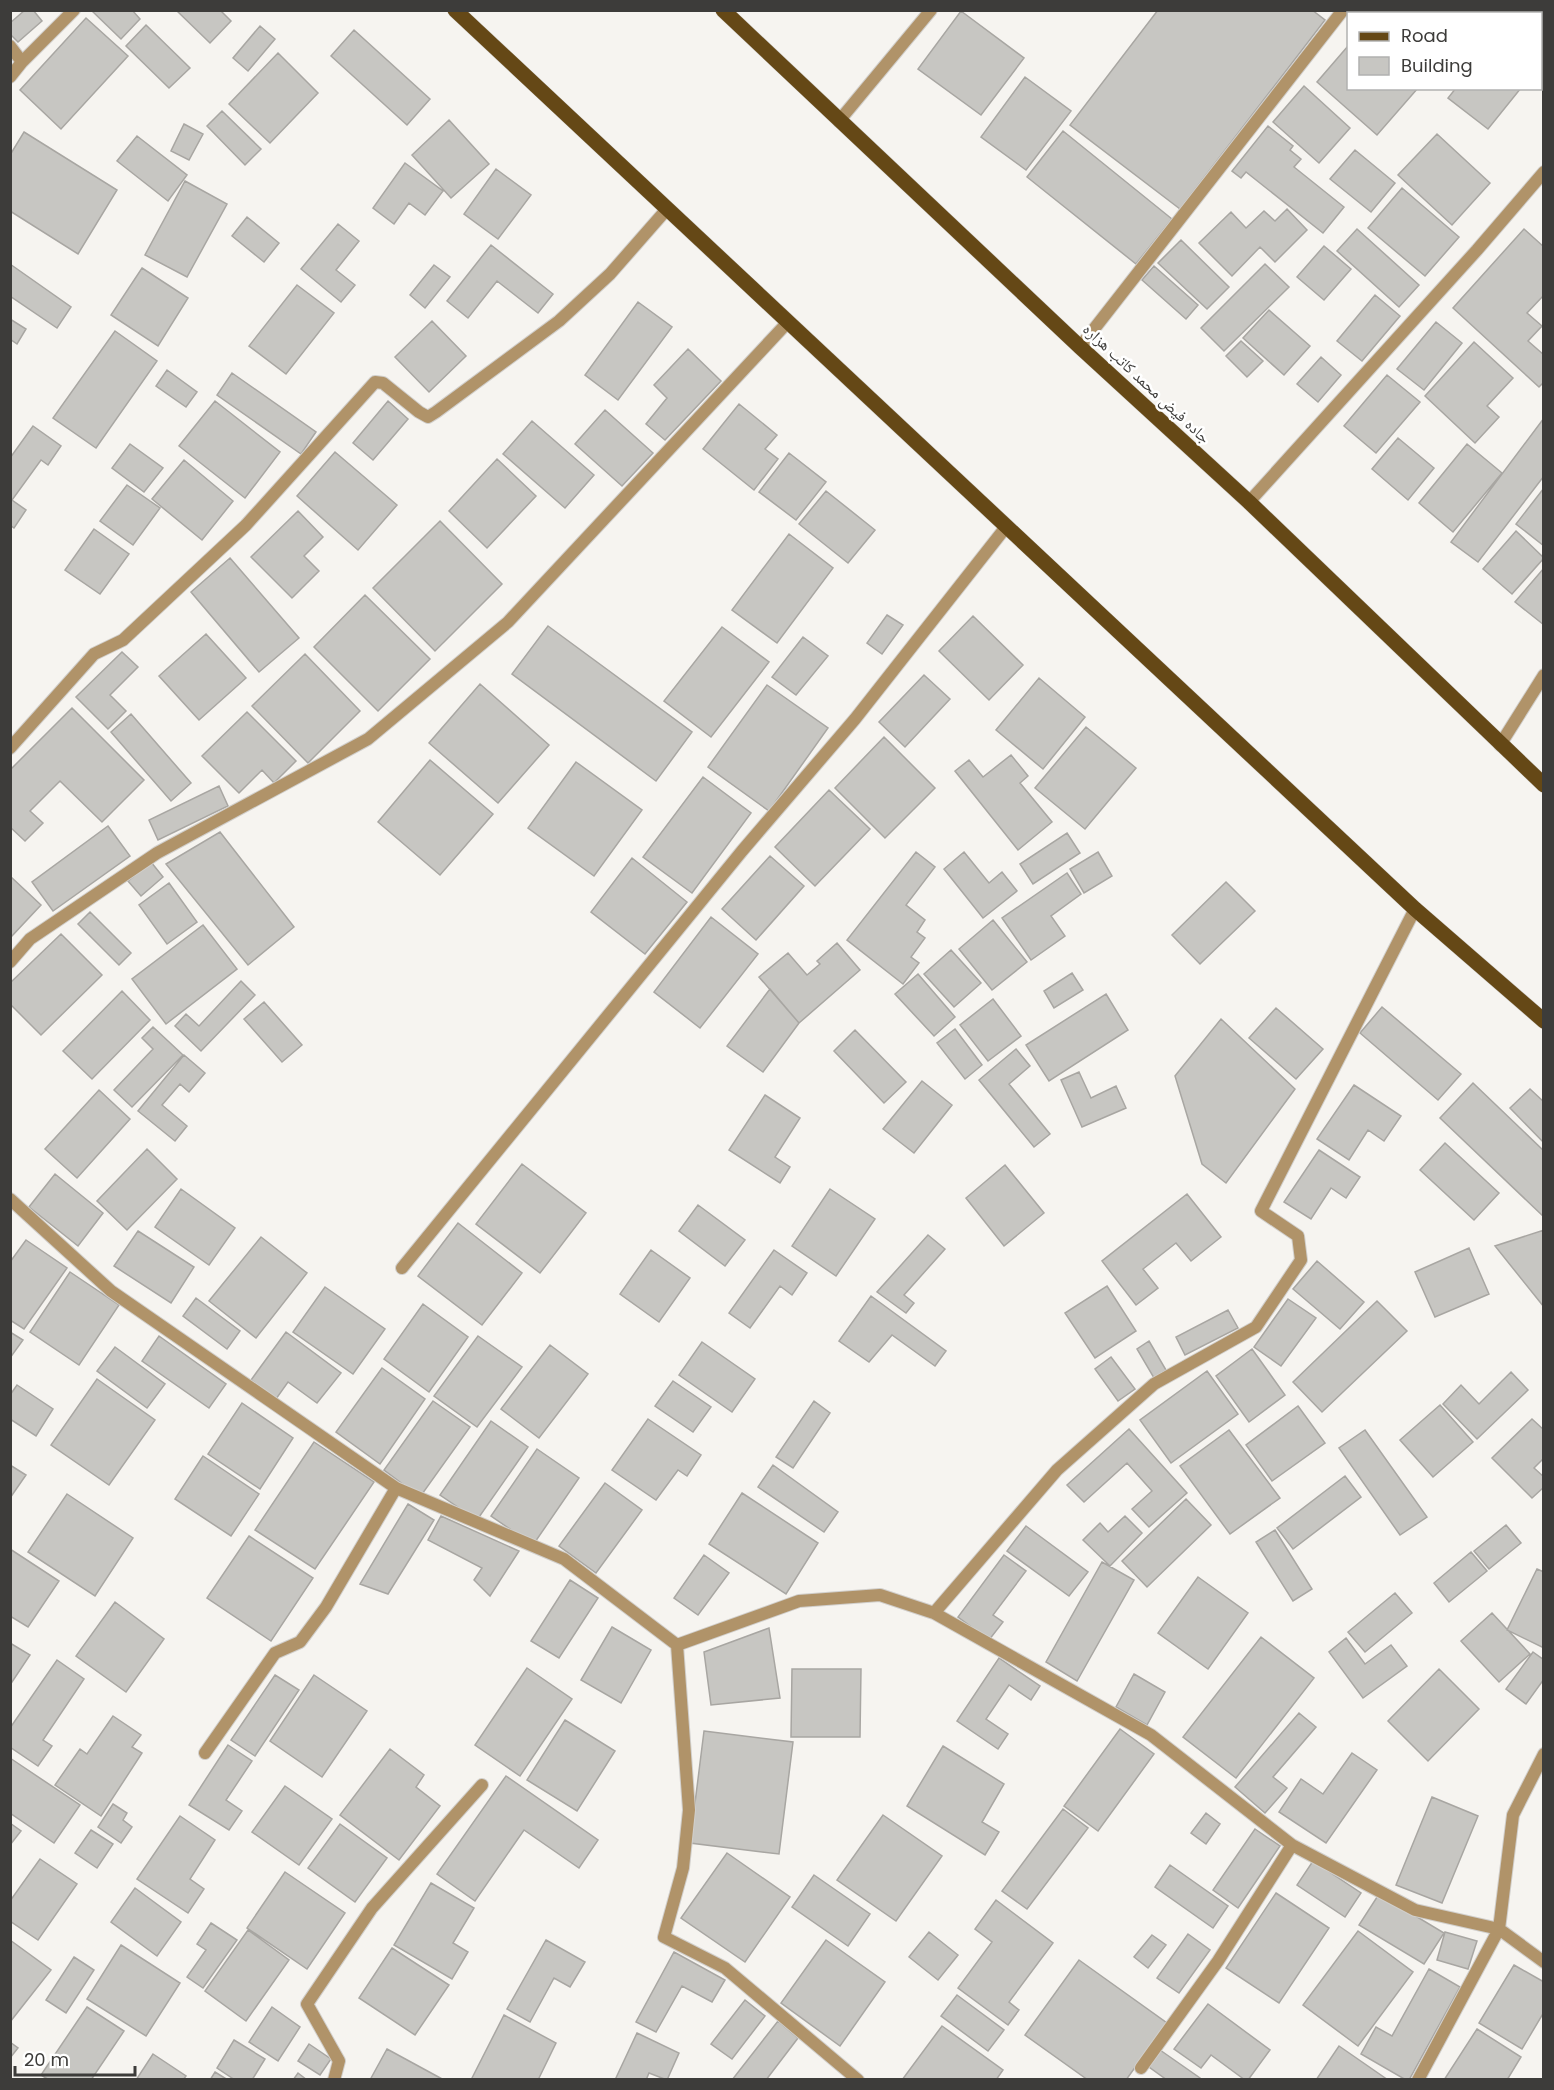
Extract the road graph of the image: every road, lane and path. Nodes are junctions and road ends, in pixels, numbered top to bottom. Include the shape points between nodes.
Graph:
1 (74, 10) edge
2 (455, 10) edge
3 (723, 10) edge
4 (931, 10) edge
5 (1343, 10) edge
6 (10, 46) edge
7 (22, 62) junction
8 (10, 77) edge
9 (839, 121) junction
10 (1544, 172) edge
11 (667, 210) junction
12 (788, 322) junction
13 (1080, 347) junction
14 (1250, 502) junction
15 (1006, 527) junction
16 (1544, 675) edge
17 (1500, 745) junction
18 (10, 748) edge
19 (1544, 786) edge
20 (1415, 909) junction
21 (10, 962) edge
22 (1544, 1021) edge
23 (10, 1199) edge
24 (402, 1268) dead end
25 (396, 1488) junction
26 (934, 1613) junction
27 (677, 1645) junction
28 (205, 1753) dead end
29 (1544, 1754) edge
30 (482, 1785) dead end
31 (1292, 1845) junction
32 (1499, 1929) junction
33 (1544, 1962) edge
34 (1141, 2068) dead end
35 (334, 2079) edge
36 (858, 2079) edge
37 (1418, 2079) edge

1 - 7 street
2 - 11 main road
3 - 9 main road, جاده فیض محمد کاتب هزاره
4 - 9 street
5 - 13 street
6 - 7 street
7 - 8 street
9 - 13 main road, جاده فیض محمد کاتب هزاره
10 - 14 street
11 - 12 main road
11 - 18 street via 610,274 559,321 428,417 383,383 375,382 246,525 123,640 94,654
12 - 15 main road
12 - 21 street via 508,622 368,739 156,853 30,939
13 - 14 main road, جاده فیض محمد کاتب هزاره
14 - 17 main road, جاده فیض محمد کاتب هزاره
15 - 20 main road
15 - 24 street via 855,719 742,851
16 - 17 street
17 - 19 main road, جاده فیض محمد کاتب هزاره
20 - 22 main road
20 - 26 street via 1261,1210 1298,1236 1301,1260 1279,1294 1256,1327 1154,1384 1057,1470
23 - 25 street via 111,1291
25 - 27 street via 564,1559
25 - 28 street via 326,1607 300,1642 275,1653
26 - 27 street via 880,1595 799,1601
26 - 31 street via 1151,1735
27 - 36 street via 689,1810 683,1868 664,1938 724,1968
29 - 32 street via 1513,1815
30 - 35 street via 372,1908 307,2004 339,2061
31 - 32 street via 1415,1910
31 - 34 street via 1218,1960
32 - 33 street
32 - 37 street

